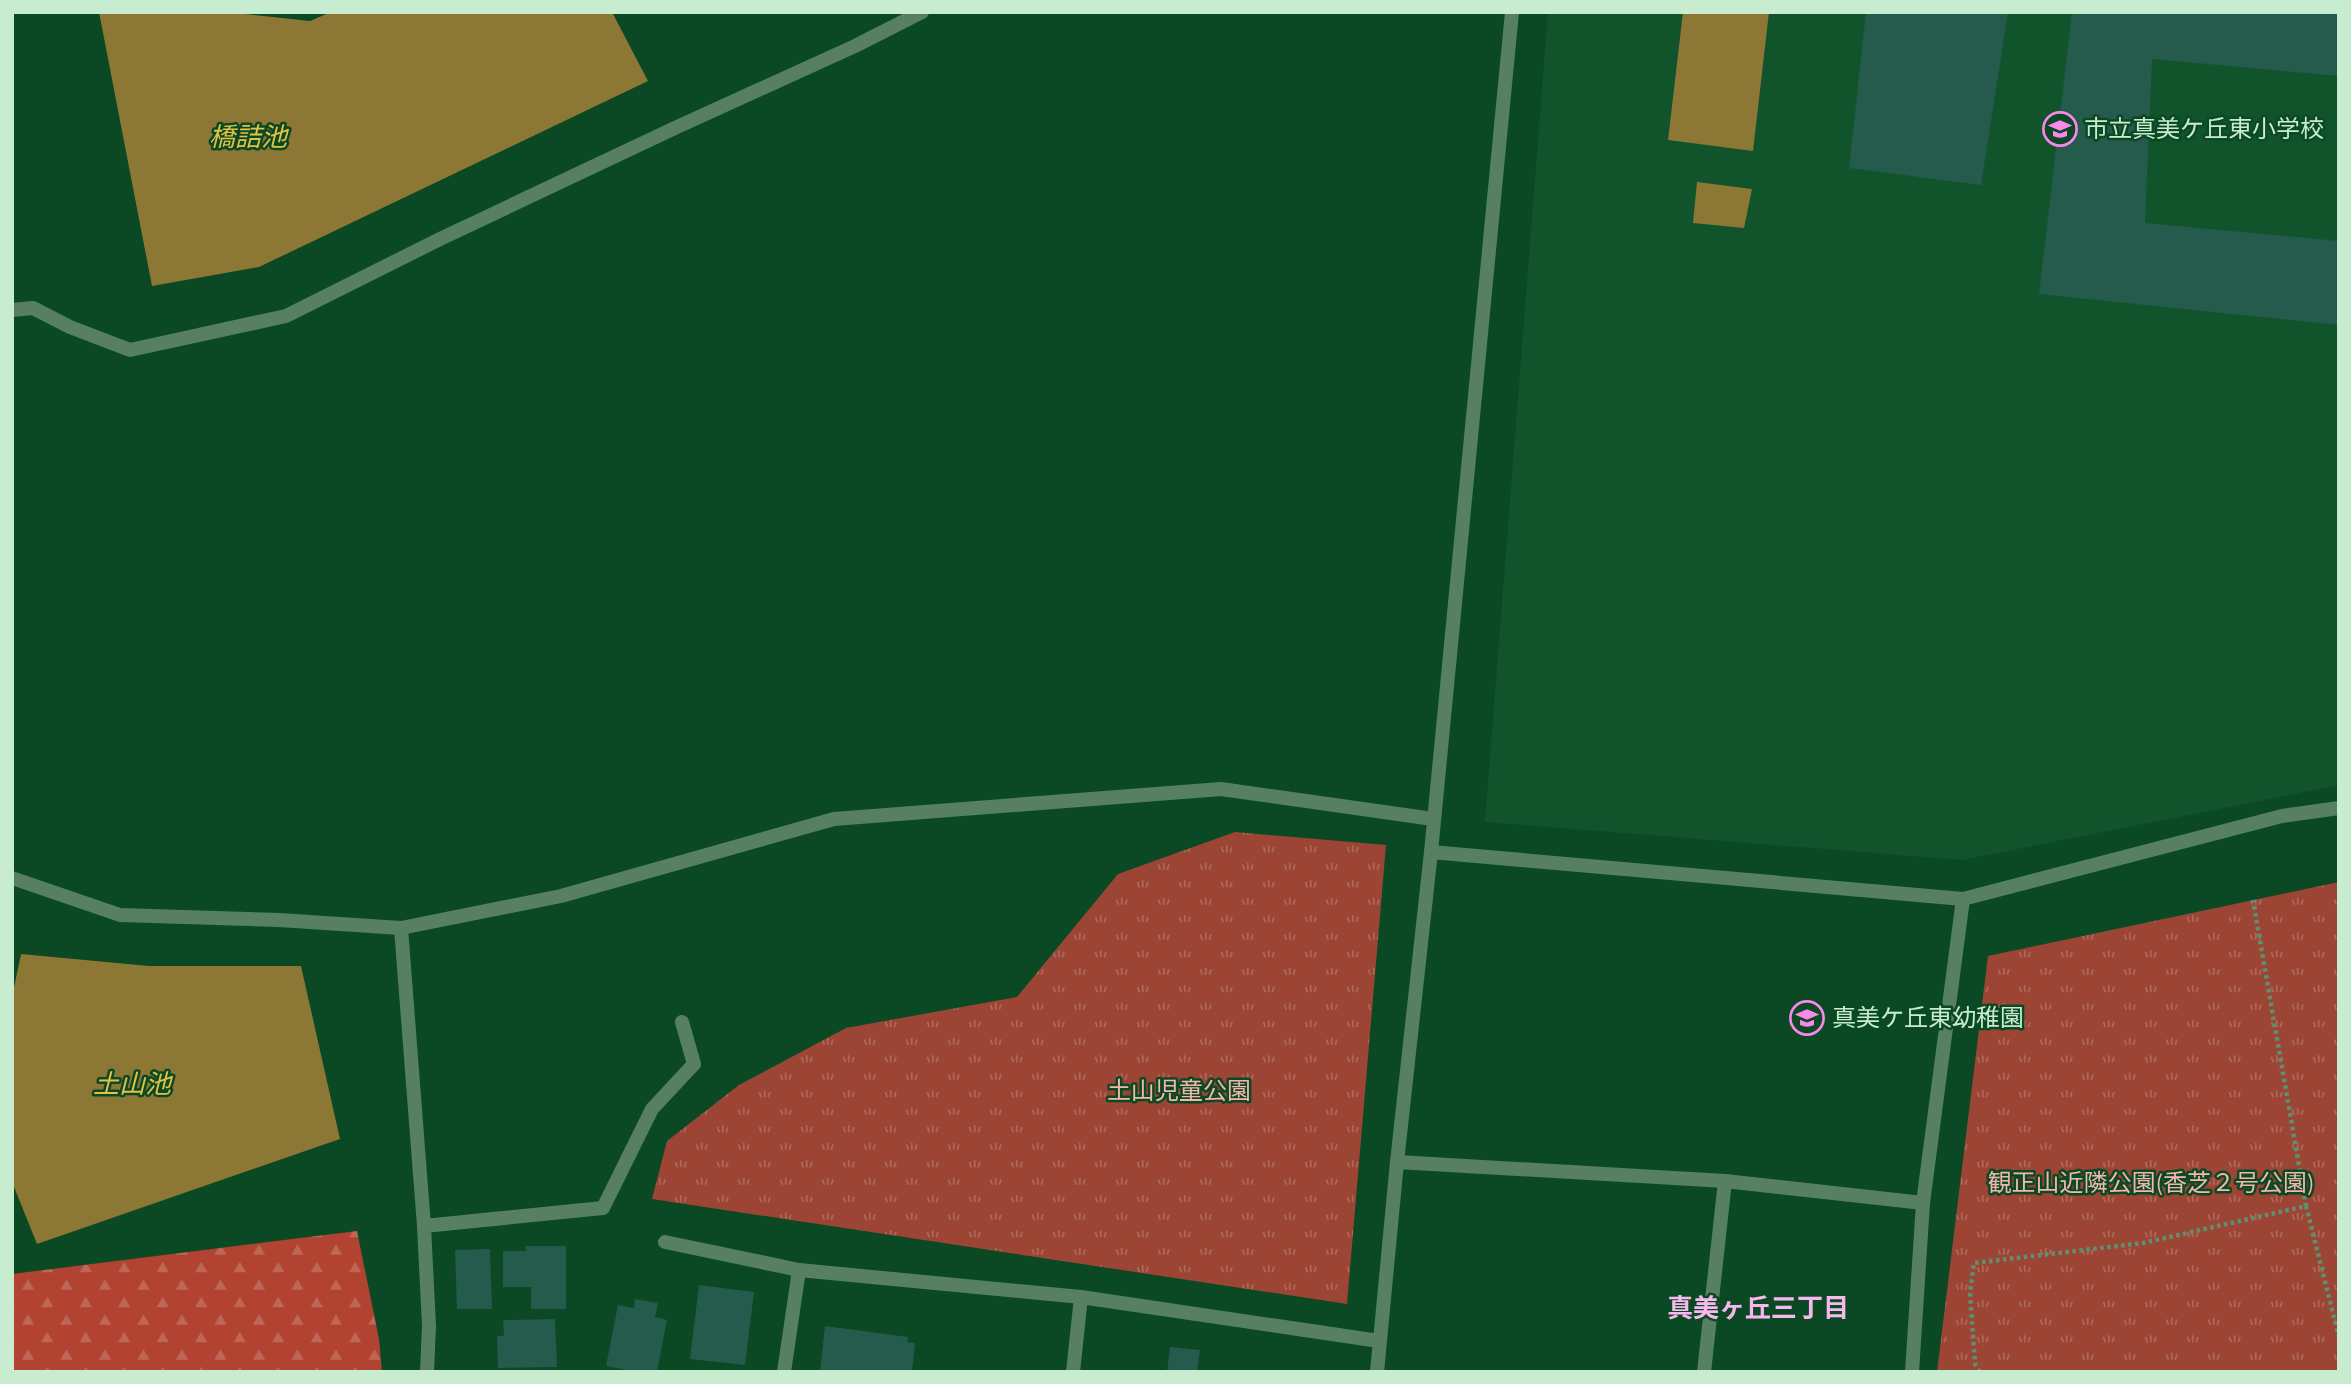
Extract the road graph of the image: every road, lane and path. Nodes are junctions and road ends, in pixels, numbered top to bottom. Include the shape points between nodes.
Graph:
1 (922, 12) edge
2 (1513, 12) edge
3 (12, 310) edge
4 (2339, 808) edge
5 (1433, 819) junction
6 (1431, 852) junction
7 (12, 878) edge
8 (1962, 899) junction
9 (2253, 900) dead end
10 (401, 928) junction
11 (682, 1022) dead end
12 (1397, 1162) junction
13 (1725, 1181) junction
14 (1923, 1203) junction
15 (2306, 1206) junction
16 (424, 1227) junction
17 (665, 1242) dead end
18 (799, 1270) junction
19 (1081, 1297) junction
20 (2339, 1337) edge
21 (1379, 1341) junction
22 (427, 1372) edge
23 (784, 1372) edge
24 (1073, 1372) edge
25 (1377, 1372) edge
26 (1704, 1372) edge
27 (1912, 1372) edge
28 (1980, 1372) edge

1 - 3 street via 286,316 130,350 33,308
2 - 5 street
4 - 8 street via 2283,816
5 - 6 street
5 - 10 street via 1221,789 834,819 561,896
6 - 8 street
6 - 12 street
7 - 10 street via 120,915
8 - 14 street
9 - 15 path
10 - 16 street
11 - 16 street via 694,1063 652,1110 603,1208
12 - 13 street
12 - 21 street
13 - 14 street
13 - 26 street
14 - 27 street
15 - 20 path
15 - 28 path via 2143,1243 1974,1263 1970,1293 1975,1364
16 - 22 street
17 - 18 street
18 - 19 street
18 - 23 street
19 - 21 street
19 - 24 street
21 - 25 street

